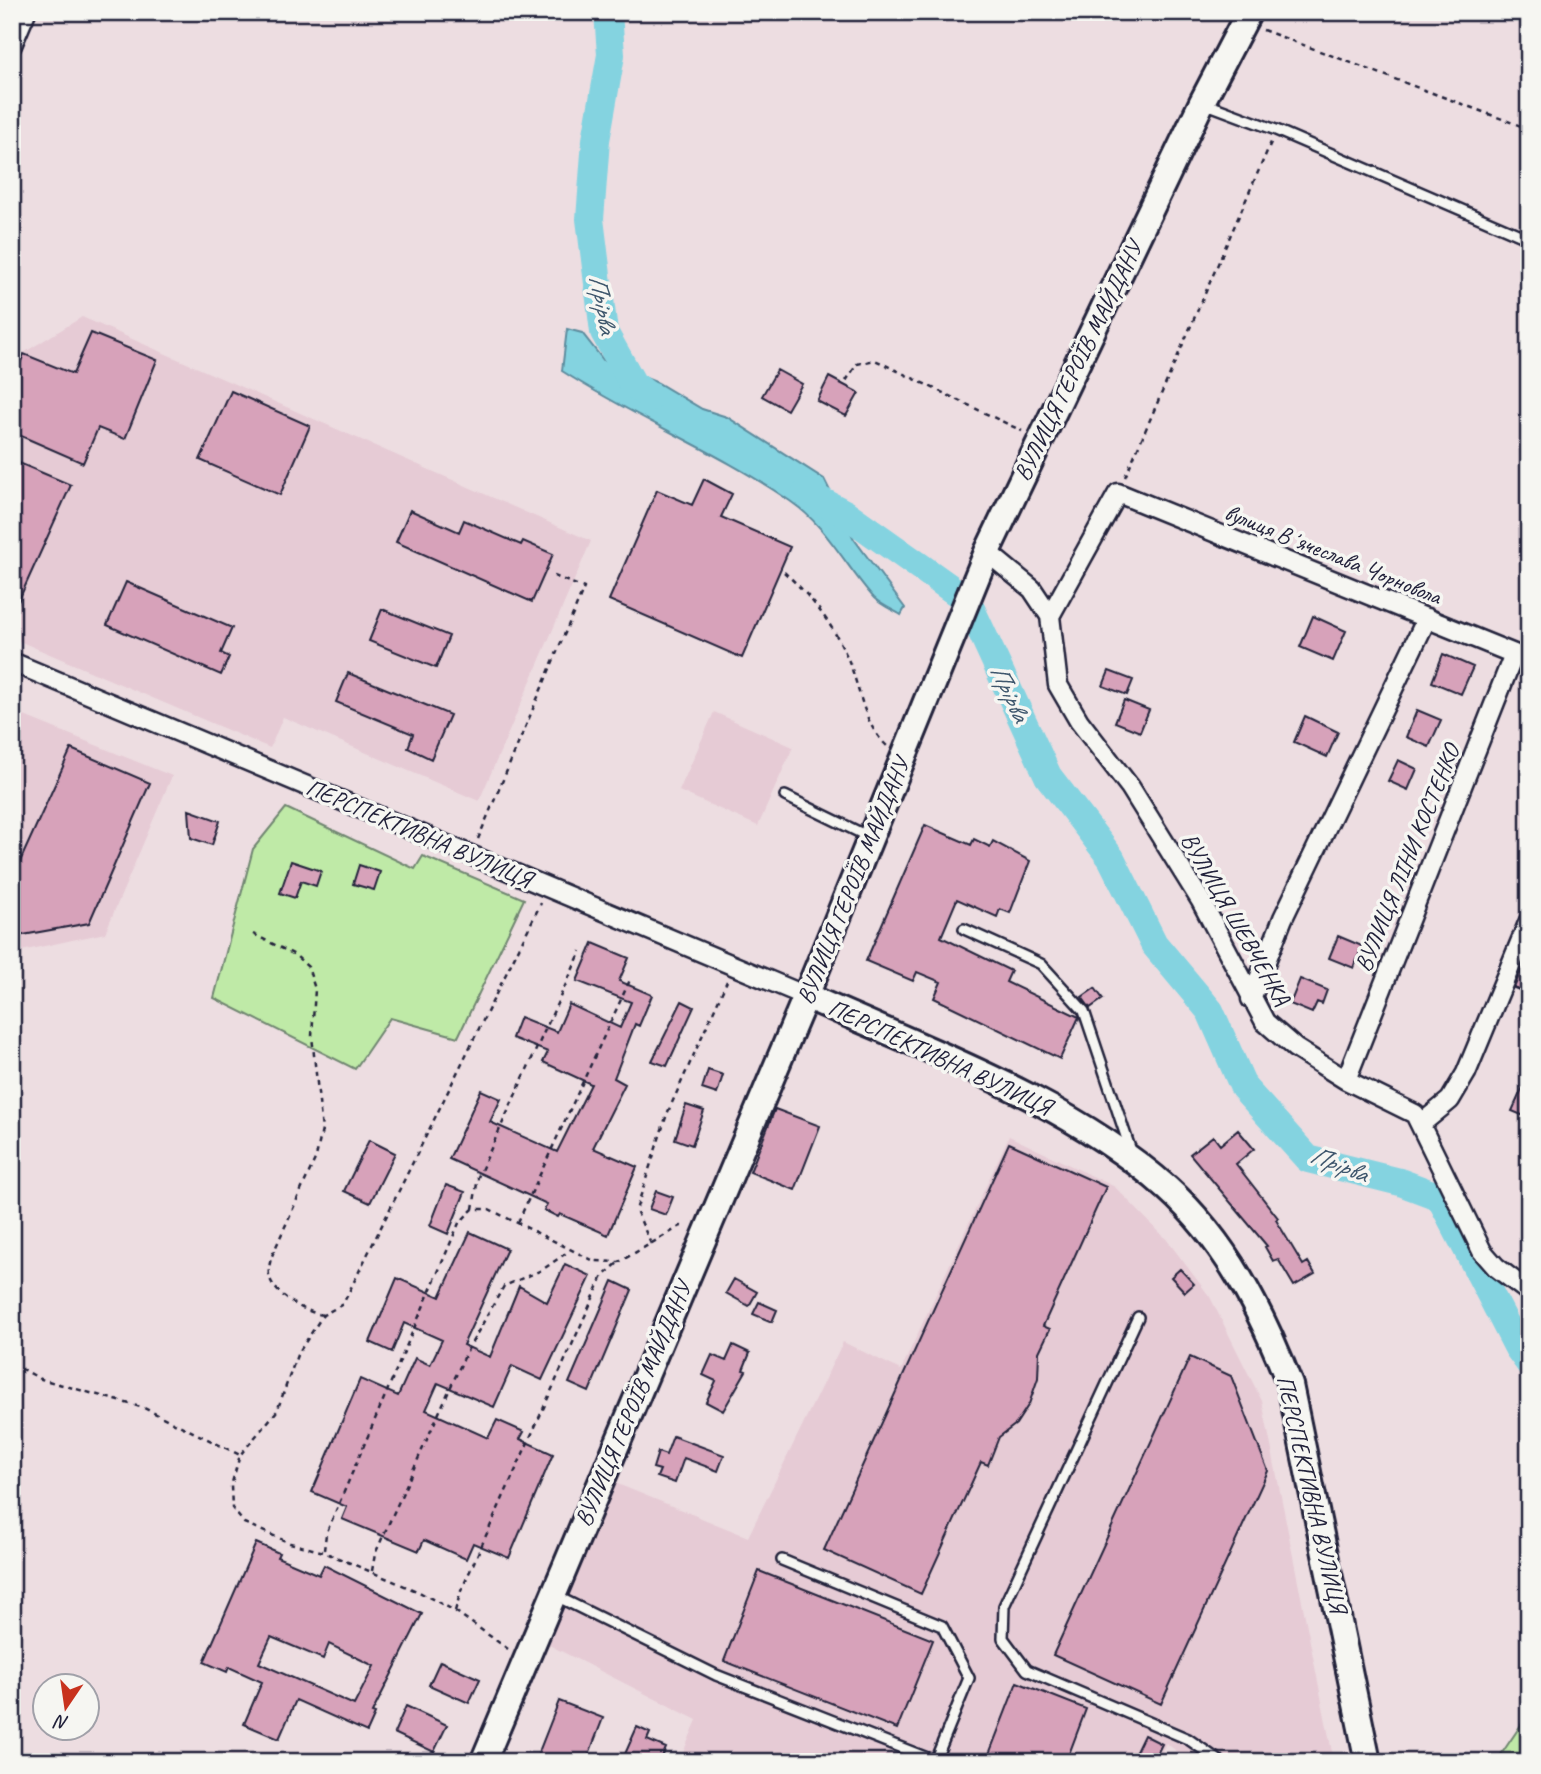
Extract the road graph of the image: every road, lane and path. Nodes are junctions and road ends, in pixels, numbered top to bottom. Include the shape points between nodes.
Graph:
1 (26, 12) edge
2 (1247, 18) edge
3 (12, 45) edge
4 (1202, 102) junction
5 (1529, 129) edge
6 (1276, 130) junction
7 (1529, 239) edge
8 (846, 381) dead end
9 (1041, 440) junction
10 (1118, 493) junction
11 (987, 552) junction
12 (785, 572) dead end
13 (554, 576) dead end
14 (1050, 616) junction
15 (1427, 618) junction
16 (1522, 657) edge
17 (12, 662) edge
18 (902, 761) junction
19 (785, 796) dead end
20 (871, 837) junction
21 (472, 855) junction
22 (549, 888) junction
23 (1529, 921) edge
24 (964, 929) dead end
25 (253, 934) dead end
26 (581, 951) dead end
27 (734, 965) junction
28 (630, 980) dead end
29 (806, 996) junction
30 (1251, 999) junction
31 (1346, 1080) junction
32 (1421, 1124) junction
33 (1135, 1162) junction
34 (473, 1209) junction
35 (519, 1222) junction
36 (706, 1231) junction
37 (651, 1244) junction
38 (569, 1251) junction
39 (620, 1262) junction
40 (1529, 1292) edge
41 (323, 1315) junction
42 (1138, 1317) dead end
43 (12, 1364) edge
44 (240, 1455) junction
45 (324, 1552) junction
46 (782, 1560) dead end
47 (372, 1572) junction
48 (553, 1594) junction
49 (455, 1611) junction
50 (525, 1661) junction
51 (483, 1762) edge
52 (1221, 1762) edge
53 (1368, 1762) edge

1 - 3 street
2 - 4 street, ВУЛИЦЯ ГЕРОЇВ МАЙДАНУ
2 - 5 path
4 - 6 lane
4 - 9 street, ВУЛИЦЯ ГЕРОЇВ МАЙДАНУ
6 - 7 lane
6 - 10 path
8 - 9 path via 857,364 875,360
9 - 11 street, ВУЛИЦЯ ГЕРОЇВ МАЙДАНУ
10 - 14 street
10 - 15 street, вулиця Вʼячеслава Чорновола
11 - 14 street, ВУЛИЦЯ ШЕВЧЕНКА via 1031,589
11 - 18 street, ВУЛИЦЯ ГЕРОЇВ МАЙДАНУ
12 - 18 path via 813,599 849,662 873,733
13 - 21 path via 584,588
14 - 30 street, ВУЛИЦЯ ШЕВЧЕНКА via 1058,685 1079,721 1130,787 1201,901
15 - 16 street, вулиця Вʼячеслава Чорновола
15 - 30 street via 1283,918
16 - 31 street, ВУЛИЦЯ ЛІНИ КОСТЕНКО
17 - 21 street, ПЕРСПЕКТИВНА ВУЛИЦЯ
18 - 20 street, ВУЛИЦЯ ГЕРОЇВ МАЙДАНУ
19 - 20 lane
20 - 29 street, ВУЛИЦЯ ГЕРОЇВ МАЙДАНУ
21 - 22 street, ПЕРСПЕКТИВНА ВУЛИЦЯ
22 - 27 street, ПЕРСПЕКТИВНА ВУЛИЦЯ
22 - 41 path via 343,1304
23 - 32 street via 1466,1073 1450,1101
24 - 33 lane via 1041,964 1084,1011
25 - 41 path via 295,955 308,967 315,989 312,1036 322,1130 316,1157 268,1273 273,1286 307,1312
26 - 34 path via 478,1177
27 - 29 street, ПЕРСПЕКТИВНА ВУЛИЦЯ
27 - 37 path via 667,1114 636,1210
28 - 35 path
29 - 33 street, ПЕРСПЕКТИВНА ВУЛИЦЯ via 1053,1108
29 - 36 street, ВУЛИЦЯ ГЕРОЇВ МАЙДАНУ
30 - 31 street, ВУЛИЦЯ ШЕВЧЕНКА via 1275,1031
31 - 32 street, ВУЛИЦЯ ШЕВЧЕНКА via 1415,1114
32 - 40 street, ВУЛИЦЯ ШЕВЧЕНКА via 1482,1251
33 - 53 street, ПЕРСПЕКТИВНА ВУЛИЦЯ via 1185,1208 1243,1282 1286,1373
34 - 35 path via 489,1209
34 - 45 path via 459,1223 326,1534
35 - 38 path
36 - 37 path via 681,1226
36 - 48 street, ВУЛИЦЯ ГЕРОЇВ МАЙДАНУ
37 - 39 path
38 - 39 path via 594,1261
38 - 47 path via 542,1270 504,1286 467,1351 375,1553
39 - 49 path via 603,1276
41 - 44 path via 296,1355 277,1411
42 - 52 lane via 1004,1606 1003,1638 1027,1670 1188,1739
43 - 44 path via 41,1379 144,1408
44 - 45 path via 231,1486 232,1508 244,1523 290,1544
45 - 47 path
46 - 48 lane via 942,1626 969,1678 935,1760 716,1675
47 - 49 path
48 - 50 street, ВУЛИЦЯ ГЕРОЇВ МАЙДАНУ
49 - 50 path
50 - 51 street, ВУЛИЦЯ ГЕРОЇВ МАЙДАНУ

